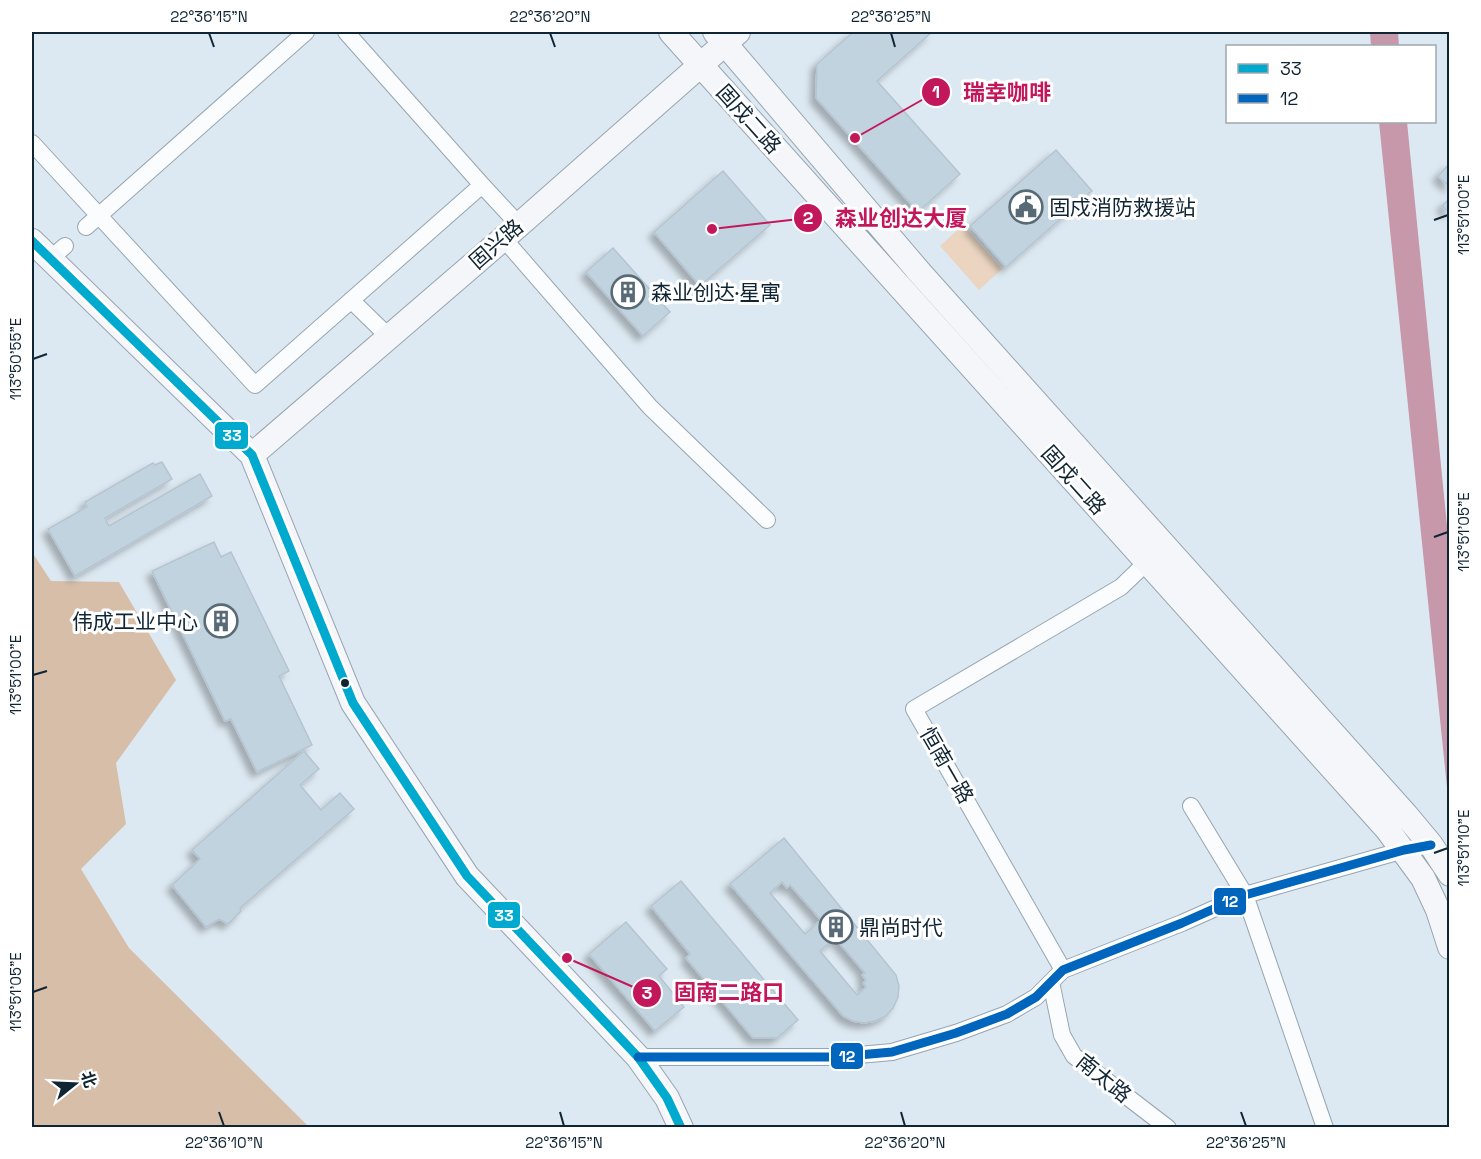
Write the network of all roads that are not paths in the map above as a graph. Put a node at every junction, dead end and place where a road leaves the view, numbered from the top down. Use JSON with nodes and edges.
{"nodes":[{"id":1,"x":306,"y":32,"type":"edge"},
{"id":2,"x":346,"y":32,"type":"edge"},
{"id":3,"x":671,"y":32,"type":"edge"},
{"id":4,"x":726,"y":35,"type":"edge"},
{"id":5,"x":700,"y":65,"type":"junction"},
{"id":6,"x":32,"y":143,"type":"edge"},
{"id":7,"x":482,"y":185,"type":"junction"},
{"id":8,"x":93,"y":222,"type":"junction"},
{"id":9,"x":511,"y":231,"type":"junction"},
{"id":10,"x":32,"y":241,"type":"edge"},
{"id":11,"x":351,"y":300,"type":"junction"},
{"id":12,"x":389,"y":337,"type":"junction"},
{"id":13,"x":252,"y":454,"type":"junction"},
{"id":14,"x":767,"y":520,"type":"dead end"},
{"id":15,"x":1148,"y":561,"type":"junction"},
{"id":16,"x":1191,"y":806,"type":"dead end"},
{"id":17,"x":1431,"y":845,"type":"junction"},
{"id":18,"x":1404,"y":850,"type":"junction"},
{"id":19,"x":1449,"y":874,"type":"edge"},
{"id":20,"x":1245,"y":895,"type":"junction"},
{"id":21,"x":1449,"y":947,"type":"edge"},
{"id":22,"x":1057,"y":976,"type":"junction"},
{"id":23,"x":638,"y":1057,"type":"junction"},
{"id":24,"x":681,"y":1128,"type":"edge"},
{"id":25,"x":1168,"y":1128,"type":"edge"},
{"id":26,"x":1325,"y":1128,"type":"edge"}],
"edges":[{"from":1,"to":8,"type":"street"},
{"from":2,"to":7,"type":"street"},
{"from":3,"to":5,"type":"street","name":"固戍二路"},
{"from":4,"to":5,"type":"street","name":"固兴路"},
{"from":4,"to":17,"type":"street","name":"固戍二路"},
{"from":5,"to":9,"type":"street","name":"固兴路"},
{"from":5,"to":15,"type":"street","name":"固戍二路"},
{"from":6,"to":8,"type":"street"},
{"from":7,"to":9,"type":"street"},
{"from":7,"to":11,"type":"street"},
{"from":8,"to":11,"type":"street"},
{"from":9,"to":12,"type":"street","name":"固兴路"},
{"from":9,"to":14,"type":"street"},
{"from":10,"to":13,"type":"street"},
{"from":11,"to":12,"type":"street"},
{"from":12,"to":13,"type":"street","name":"固兴路"},
{"from":13,"to":23,"type":"street"},
{"from":15,"to":18,"type":"street","name":"固戍二路"},
{"from":15,"to":22,"type":"street","name":"恒南一路"},
{"from":16,"to":20,"type":"street"},
{"from":17,"to":18,"type":"street"},
{"from":17,"to":19,"type":"street","name":"固戍二路"},
{"from":18,"to":20,"type":"street"},
{"from":18,"to":21,"type":"street","name":"固戍二路"},
{"from":20,"to":22,"type":"street"},
{"from":20,"to":26,"type":"street"},
{"from":22,"to":23,"type":"street"},
{"from":22,"to":25,"type":"street","name":"南太路"},
{"from":23,"to":24,"type":"street"}]}
